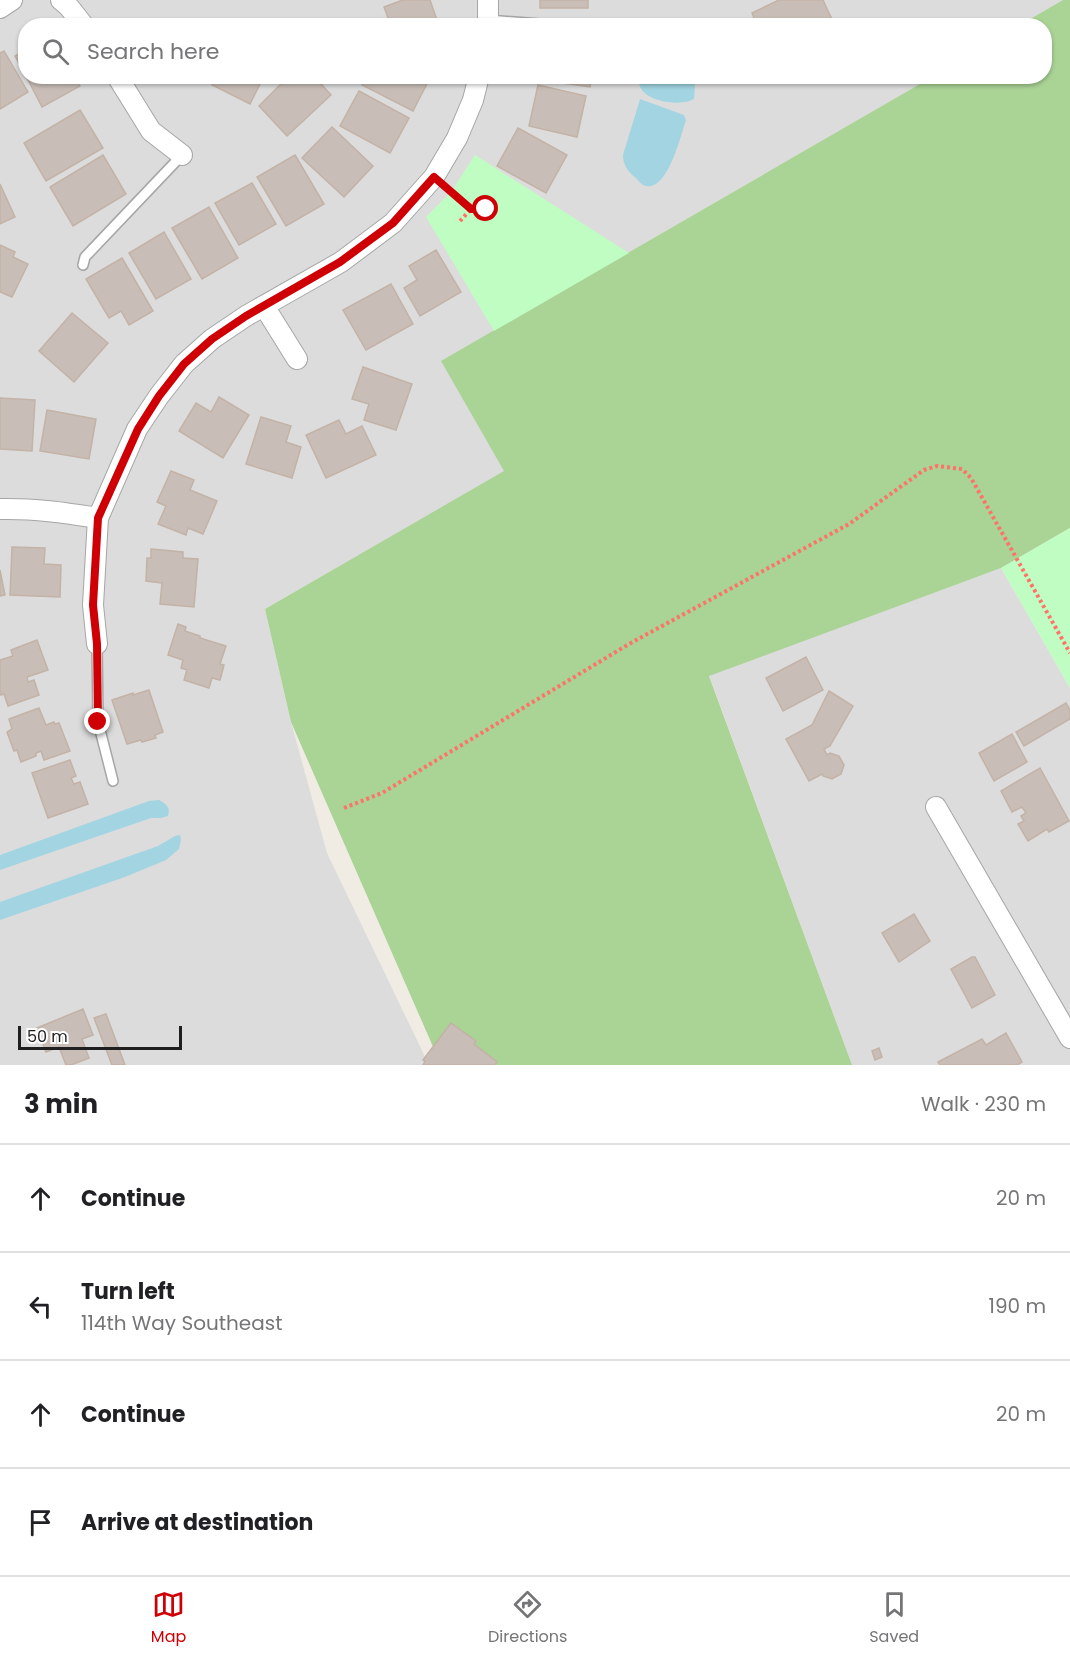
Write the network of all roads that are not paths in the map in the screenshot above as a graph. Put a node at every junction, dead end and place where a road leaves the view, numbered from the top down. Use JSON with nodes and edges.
{"nodes":[{"id":1,"x":12,"y":0,"type":"edge"},
{"id":2,"x":61,"y":0,"type":"edge"},
{"id":3,"x":488,"y":0,"type":"edge"},
{"id":4,"x":0,"y":8,"type":"edge"},
{"id":5,"x":78,"y":18,"type":"edge"},
{"id":6,"x":488,"y":18,"type":"edge"},
{"id":7,"x":122,"y":84,"type":"edge"},
{"id":8,"x":477,"y":84,"type":"edge"},
{"id":9,"x":182,"y":155,"type":"joint"},
{"id":10,"x":83,"y":265,"type":"dead end"},
{"id":11,"x":264,"y":306,"type":"junction"},
{"id":12,"x":297,"y":359,"type":"dead end"},
{"id":13,"x":0,"y":509,"type":"edge"},
{"id":14,"x":98,"y":518,"type":"junction"},
{"id":15,"x":97,"y":644,"type":"joint"},
{"id":16,"x":113,"y":781,"type":"dead end"},
{"id":17,"x":936,"y":807,"type":"dead end"},
{"id":18,"x":1070,"y":1038,"type":"edge"}],
"edges":[{"from":1,"to":4,"type":"street"},
{"from":2,"to":5,"type":"street"},
{"from":3,"to":6,"type":"street"},
{"from":7,"to":9,"type":"street"},
{"from":8,"to":11,"type":"street"},
{"from":9,"to":10,"type":"lane"},
{"from":11,"to":12,"type":"street"},
{"from":11,"to":14,"type":"street"},
{"from":13,"to":14,"type":"street"},
{"from":14,"to":15,"type":"street"},
{"from":15,"to":16,"type":"lane"},
{"from":17,"to":18,"type":"street"}]}
